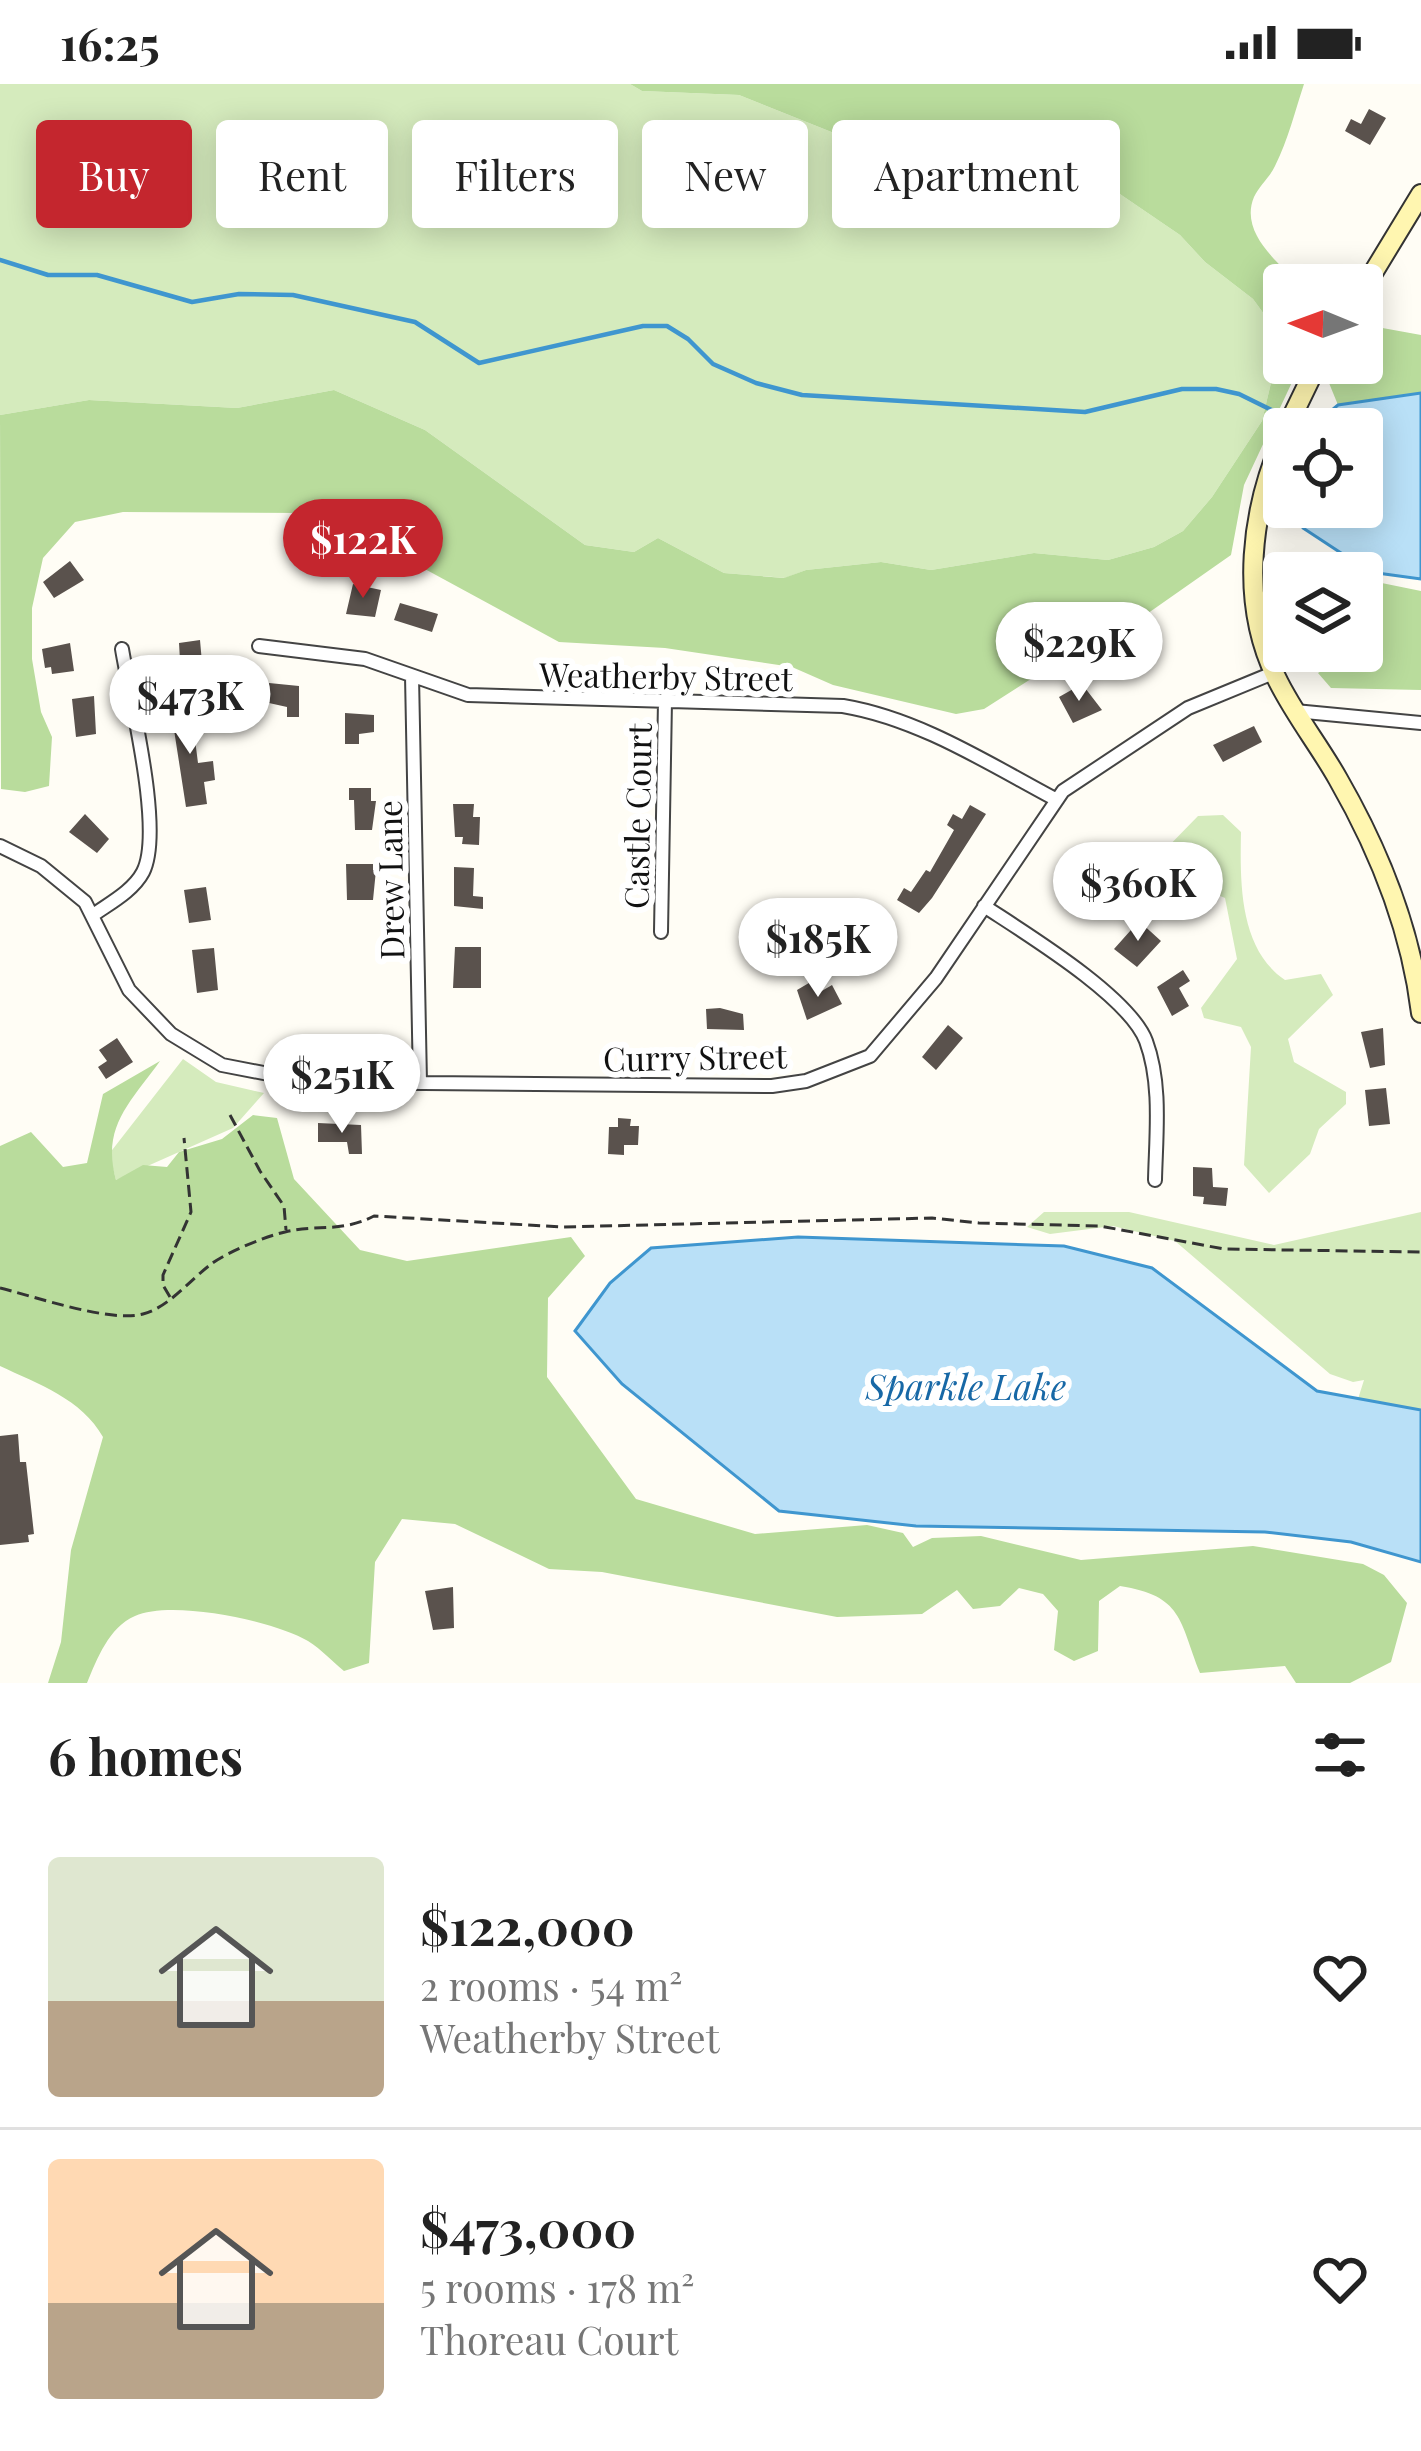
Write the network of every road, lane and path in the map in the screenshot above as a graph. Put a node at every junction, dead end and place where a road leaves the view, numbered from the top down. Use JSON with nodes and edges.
{"nodes":[{"id":1,"x":1421,"y":194,"type":"edge"},
{"id":2,"x":1378,"y":264,"type":"edge"},
{"id":3,"x":1263,"y":501,"type":"edge"},
{"id":4,"x":260,"y":646,"type":"dead end"},
{"id":5,"x":122,"y":649,"type":"dead end"},
{"id":6,"x":1274,"y":673,"type":"junction"},
{"id":7,"x":412,"y":676,"type":"junction"},
{"id":8,"x":664,"y":701,"type":"junction"},
{"id":9,"x":1295,"y":711,"type":"junction"},
{"id":10,"x":1421,"y":723,"type":"edge"},
{"id":11,"x":1057,"y":800,"type":"junction"},
{"id":12,"x":0,"y":846,"type":"edge"},
{"id":13,"x":984,"y":906,"type":"junction"},
{"id":14,"x":93,"y":915,"type":"junction"},
{"id":15,"x":661,"y":932,"type":"dead end"},
{"id":16,"x":1415,"y":948,"type":"edge"},
{"id":17,"x":1421,"y":1013,"type":"edge"},
{"id":18,"x":420,"y":1083,"type":"junction"},
{"id":19,"x":230,"y":1115,"type":"dead end"},
{"id":20,"x":184,"y":1138,"type":"dead end"},
{"id":21,"x":1155,"y":1180,"type":"dead end"},
{"id":22,"x":286,"y":1231,"type":"junction"},
{"id":23,"x":1421,"y":1252,"type":"edge"},
{"id":24,"x":0,"y":1288,"type":"edge"},
{"id":25,"x":171,"y":1298,"type":"junction"}],
"edges":[{"from":1,"to":2,"type":"street"},
{"from":3,"to":6,"type":"street"},
{"from":4,"to":7,"type":"street","name":"Weatherby Street"},
{"from":5,"to":14,"type":"street"},
{"from":6,"to":9,"type":"street"},
{"from":6,"to":11,"type":"street","name":"Curry Street"},
{"from":7,"to":8,"type":"street","name":"Weatherby Street"},
{"from":7,"to":18,"type":"street","name":"Drew Lane"},
{"from":8,"to":11,"type":"street","name":"Weatherby Street"},
{"from":8,"to":15,"type":"street","name":"Castle Court"},
{"from":9,"to":10,"type":"street"},
{"from":9,"to":16,"type":"street"},
{"from":11,"to":13,"type":"street","name":"Curry Street"},
{"from":12,"to":14,"type":"street"},
{"from":13,"to":18,"type":"street","name":"Curry Street"},
{"from":13,"to":21,"type":"street"},
{"from":14,"to":18,"type":"street","name":"Curry Street"},
{"from":16,"to":17,"type":"street"},
{"from":19,"to":22,"type":"path"},
{"from":20,"to":25,"type":"path"},
{"from":22,"to":23,"type":"path"},
{"from":22,"to":25,"type":"path"},
{"from":24,"to":25,"type":"path"}]}
